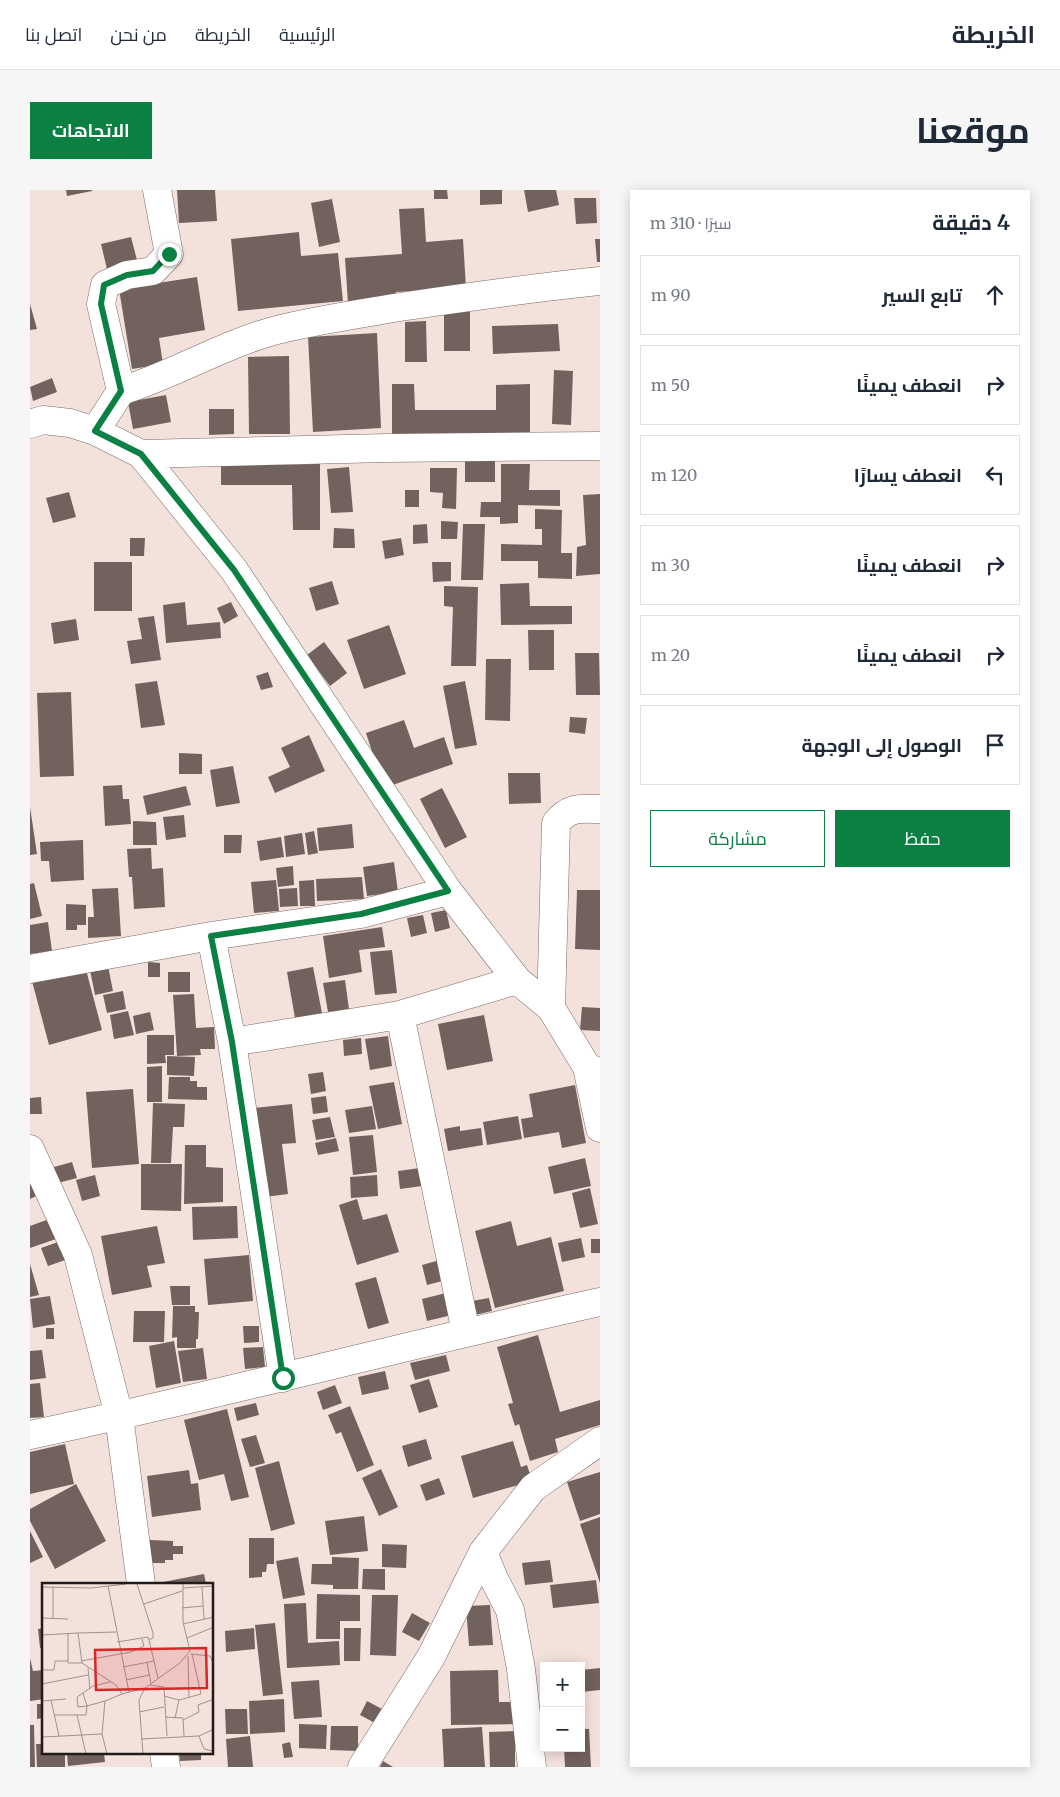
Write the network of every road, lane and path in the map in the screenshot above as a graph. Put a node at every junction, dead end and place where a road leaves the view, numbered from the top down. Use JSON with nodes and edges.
{"nodes":[{"id":1,"x":157,"y":190,"type":"edge"},
{"id":2,"x":600,"y":281,"type":"edge"},
{"id":3,"x":121,"y":391,"type":"junction"},
{"id":4,"x":30,"y":424,"type":"edge"},
{"id":5,"x":95,"y":431,"type":"junction"},
{"id":6,"x":600,"y":446,"type":"edge"},
{"id":7,"x":141,"y":454,"type":"junction"},
{"id":8,"x":600,"y":809,"type":"edge"},
{"id":9,"x":448,"y":891,"type":"junction"},
{"id":10,"x":211,"y":936,"type":"junction"},
{"id":11,"x":30,"y":969,"type":"edge"},
{"id":12,"x":517,"y":980,"type":"junction"},
{"id":13,"x":551,"y":1008,"type":"junction"},
{"id":14,"x":400,"y":1014,"type":"junction"},
{"id":15,"x":232,"y":1042,"type":"junction"},
{"id":16,"x":593,"y":1070,"type":"edge"},
{"id":17,"x":600,"y":1128,"type":"edge"},
{"id":18,"x":30,"y":1149,"type":"edge"},
{"id":19,"x":600,"y":1302,"type":"edge"},
{"id":20,"x":466,"y":1332,"type":"junction"},
{"id":21,"x":283,"y":1378,"type":"junction"},
{"id":22,"x":119,"y":1416,"type":"junction"},
{"id":23,"x":30,"y":1436,"type":"edge"},
{"id":24,"x":600,"y":1441,"type":"edge"},
{"id":25,"x":483,"y":1552,"type":"junction"},
{"id":26,"x":141,"y":1583,"type":"edge"},
{"id":27,"x":164,"y":1754,"type":"edge"},
{"id":28,"x":166,"y":1767,"type":"edge"},
{"id":29,"x":362,"y":1767,"type":"edge"},
{"id":30,"x":532,"y":1767,"type":"edge"}],
"edges":[{"from":1,"to":3,"type":"street"},
{"from":2,"to":3,"type":"street"},
{"from":3,"to":5,"type":"street"},
{"from":4,"to":5,"type":"street"},
{"from":5,"to":7,"type":"street"},
{"from":6,"to":7,"type":"street"},
{"from":7,"to":9,"type":"street"},
{"from":8,"to":13,"type":"street"},
{"from":9,"to":10,"type":"street"},
{"from":9,"to":12,"type":"street"},
{"from":10,"to":11,"type":"street"},
{"from":10,"to":15,"type":"street"},
{"from":12,"to":13,"type":"street"},
{"from":12,"to":14,"type":"street"},
{"from":13,"to":16,"type":"street"},
{"from":14,"to":15,"type":"street"},
{"from":14,"to":20,"type":"street"},
{"from":15,"to":21,"type":"street"},
{"from":16,"to":17,"type":"street"},
{"from":18,"to":22,"type":"street"},
{"from":19,"to":20,"type":"street"},
{"from":20,"to":21,"type":"street"},
{"from":21,"to":22,"type":"street"},
{"from":22,"to":23,"type":"street"},
{"from":22,"to":26,"type":"street"},
{"from":24,"to":25,"type":"street"},
{"from":25,"to":29,"type":"street"},
{"from":25,"to":30,"type":"street"},
{"from":27,"to":28,"type":"street"}]}
